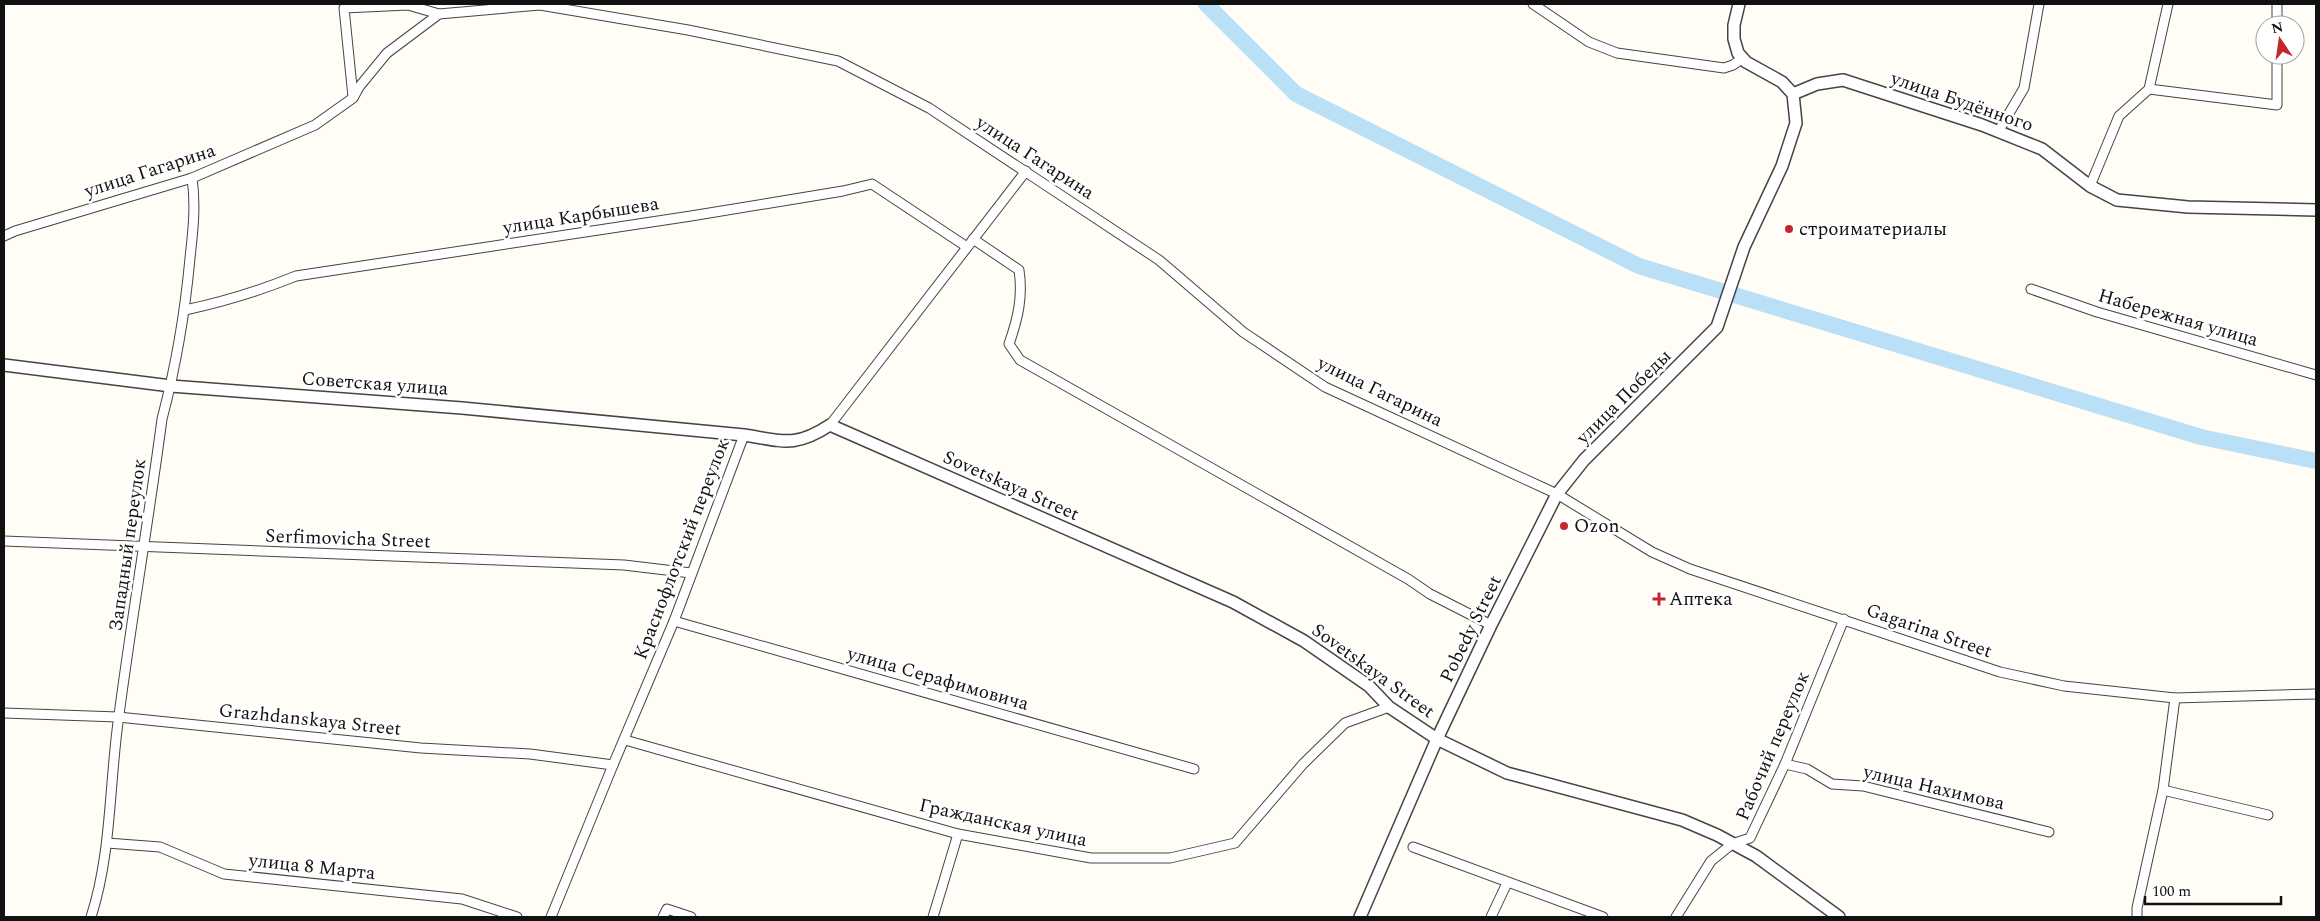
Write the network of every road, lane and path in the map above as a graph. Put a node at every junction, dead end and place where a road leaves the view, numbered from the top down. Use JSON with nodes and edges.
{"nodes":[{"id":1,"x":1534,"y":4,"type":"edge"},
{"id":2,"x":1739,"y":4,"type":"edge"},
{"id":3,"x":2039,"y":4,"type":"edge"},
{"id":4,"x":2168,"y":4,"type":"edge"},
{"id":5,"x":439,"y":14,"type":"junction"},
{"id":6,"x":1742,"y":58,"type":"junction"},
{"id":7,"x":2277,"y":65,"type":"edge"},
{"id":8,"x":2149,"y":89,"type":"junction"},
{"id":9,"x":1794,"y":94,"type":"junction"},
{"id":10,"x":353,"y":98,"type":"junction"},
{"id":11,"x":1998,"y":132,"type":"junction"},
{"id":12,"x":1026,"y":171,"type":"junction"},
{"id":13,"x":192,"y":178,"type":"junction"},
{"id":14,"x":2090,"y":186,"type":"junction"},
{"id":15,"x":2316,"y":210,"type":"edge"},
{"id":16,"x":4,"y":236,"type":"edge"},
{"id":17,"x":970,"y":243,"type":"junction"},
{"id":18,"x":2031,"y":289,"type":"dead end"},
{"id":19,"x":185,"y":310,"type":"junction"},
{"id":20,"x":4,"y":365,"type":"edge"},
{"id":21,"x":2316,"y":375,"type":"edge"},
{"id":22,"x":171,"y":386,"type":"junction"},
{"id":23,"x":830,"y":425,"type":"junction"},
{"id":24,"x":744,"y":435,"type":"junction"},
{"id":25,"x":1557,"y":494,"type":"junction"},
{"id":26,"x":4,"y":541,"type":"edge"},
{"id":27,"x":145,"y":547,"type":"junction"},
{"id":28,"x":691,"y":573,"type":"junction"},
{"id":29,"x":1844,"y":619,"type":"junction"},
{"id":30,"x":674,"y":621,"type":"junction"},
{"id":31,"x":1491,"y":625,"type":"junction"},
{"id":32,"x":2316,"y":694,"type":"edge"},
{"id":33,"x":2175,"y":698,"type":"junction"},
{"id":34,"x":1389,"y":707,"type":"junction"},
{"id":35,"x":4,"y":713,"type":"edge"},
{"id":36,"x":118,"y":716,"type":"junction"},
{"id":37,"x":1437,"y":739,"type":"junction"},
{"id":38,"x":625,"y":740,"type":"junction"},
{"id":39,"x":1785,"y":764,"type":"junction"},
{"id":40,"x":613,"y":765,"type":"junction"},
{"id":41,"x":1194,"y":769,"type":"dead end"},
{"id":42,"x":2163,"y":790,"type":"junction"},
{"id":43,"x":2268,"y":815,"type":"dead end"},
{"id":44,"x":2049,"y":832,"type":"dead end"},
{"id":45,"x":958,"y":834,"type":"junction"},
{"id":46,"x":107,"y":843,"type":"junction"},
{"id":47,"x":1732,"y":844,"type":"junction"},
{"id":48,"x":1413,"y":848,"type":"dead end"},
{"id":49,"x":1507,"y":883,"type":"junction"},
{"id":50,"x":91,"y":917,"type":"edge"},
{"id":51,"x":517,"y":917,"type":"edge"},
{"id":52,"x":551,"y":917,"type":"edge"},
{"id":53,"x":663,"y":917,"type":"edge"},
{"id":54,"x":691,"y":917,"type":"edge"},
{"id":55,"x":933,"y":917,"type":"edge"},
{"id":56,"x":1360,"y":917,"type":"edge"},
{"id":57,"x":1491,"y":917,"type":"edge"},
{"id":58,"x":1603,"y":917,"type":"edge"},
{"id":59,"x":1676,"y":917,"type":"edge"},
{"id":60,"x":1839,"y":917,"type":"edge"},
{"id":61,"x":2137,"y":917,"type":"edge"}],
"edges":[{"from":1,"to":6,"type":"street"},
{"from":2,"to":6,"type":"street"},
{"from":3,"to":11,"type":"street"},
{"from":4,"to":8,"type":"street"},
{"from":5,"to":10,"type":"street","name":"улица Гагарина"},
{"from":5,"to":10,"type":"street","name":"улица Гагарина"},
{"from":5,"to":12,"type":"street","name":"улица Гагарина"},
{"from":6,"to":9,"type":"street"},
{"from":7,"to":8,"type":"street"},
{"from":8,"to":14,"type":"street"},
{"from":9,"to":11,"type":"street","name":"улица Будённого"},
{"from":9,"to":25,"type":"street","name":"улица Победы"},
{"from":10,"to":13,"type":"street","name":"улица Гагарина"},
{"from":11,"to":14,"type":"street","name":"улица Будённого"},
{"from":12,"to":17,"type":"street","name":"Краснофлотский переулок"},
{"from":12,"to":25,"type":"street","name":"улица Гагарина"},
{"from":13,"to":16,"type":"street","name":"улица Гагарина"},
{"from":13,"to":19,"type":"street","name":"Западный переулок"},
{"from":14,"to":15,"type":"street","name":"улица Будённого"},
{"from":17,"to":19,"type":"street","name":"улица Карбышева"},
{"from":17,"to":23,"type":"street","name":"Краснофлотский переулок"},
{"from":17,"to":31,"type":"street","name":"улица Карбышева"},
{"from":18,"to":21,"type":"street","name":"Набережная улица"},
{"from":19,"to":22,"type":"street","name":"Западный переулок"},
{"from":20,"to":22,"type":"street","name":"Советская улица"},
{"from":22,"to":24,"type":"street","name":"Советская улица"},
{"from":22,"to":27,"type":"street","name":"Западный переулок"},
{"from":23,"to":24,"type":"street","name":"Краснофлотский переулок"},
{"from":23,"to":34,"type":"street","name":"Sovetskaya Street"},
{"from":24,"to":28,"type":"street","name":"Краснофлотский переулок"},
{"from":25,"to":29,"type":"street","name":"Gagarina Street"},
{"from":25,"to":31,"type":"street","name":"Pobedy Street"},
{"from":26,"to":27,"type":"street","name":"Serfimovicha Street"},
{"from":27,"to":28,"type":"street","name":"Serfimovicha Street"},
{"from":27,"to":36,"type":"street","name":"Западный переулок"},
{"from":28,"to":30,"type":"street","name":"Краснофлотский переулок"},
{"from":29,"to":33,"type":"street","name":"Gagarina Street"},
{"from":29,"to":39,"type":"street","name":"Рабочий переулок"},
{"from":30,"to":38,"type":"street","name":"Краснофлотский переулок"},
{"from":30,"to":41,"type":"street","name":"улица Серафимовича"},
{"from":31,"to":37,"type":"street","name":"Pobedy Street"},
{"from":32,"to":33,"type":"street","name":"Gagarina Street"},
{"from":33,"to":42,"type":"street"},
{"from":34,"to":37,"type":"street","name":"Sovetskaya Street"},
{"from":34,"to":45,"type":"street","name":"Гражданская улица"},
{"from":35,"to":36,"type":"street","name":"Grazhdanskaya Street"},
{"from":36,"to":40,"type":"street","name":"Grazhdanskaya Street"},
{"from":36,"to":46,"type":"street","name":"Западный переулок"},
{"from":37,"to":47,"type":"street","name":"Sovetskaya Street"},
{"from":37,"to":56,"type":"street","name":"Pobedy Street"},
{"from":38,"to":40,"type":"street","name":"Краснофлотский переулок"},
{"from":38,"to":45,"type":"street","name":"Гражданская улица"},
{"from":39,"to":44,"type":"street","name":"улица Нахимова"},
{"from":39,"to":47,"type":"street","name":"Рабочий переулок"},
{"from":40,"to":52,"type":"street","name":"Краснофлотский переулок"},
{"from":42,"to":43,"type":"street"},
{"from":42,"to":61,"type":"street"},
{"from":45,"to":55,"type":"street"},
{"from":46,"to":50,"type":"street","name":"Западный переулок"},
{"from":46,"to":51,"type":"street","name":"улица 8 Марта"},
{"from":47,"to":59,"type":"street","name":"Рабочий переулок"},
{"from":47,"to":60,"type":"street","name":"Sovetskaya Street"},
{"from":48,"to":49,"type":"street"},
{"from":49,"to":57,"type":"street"},
{"from":49,"to":58,"type":"street"},
{"from":53,"to":54,"type":"street"}]}
